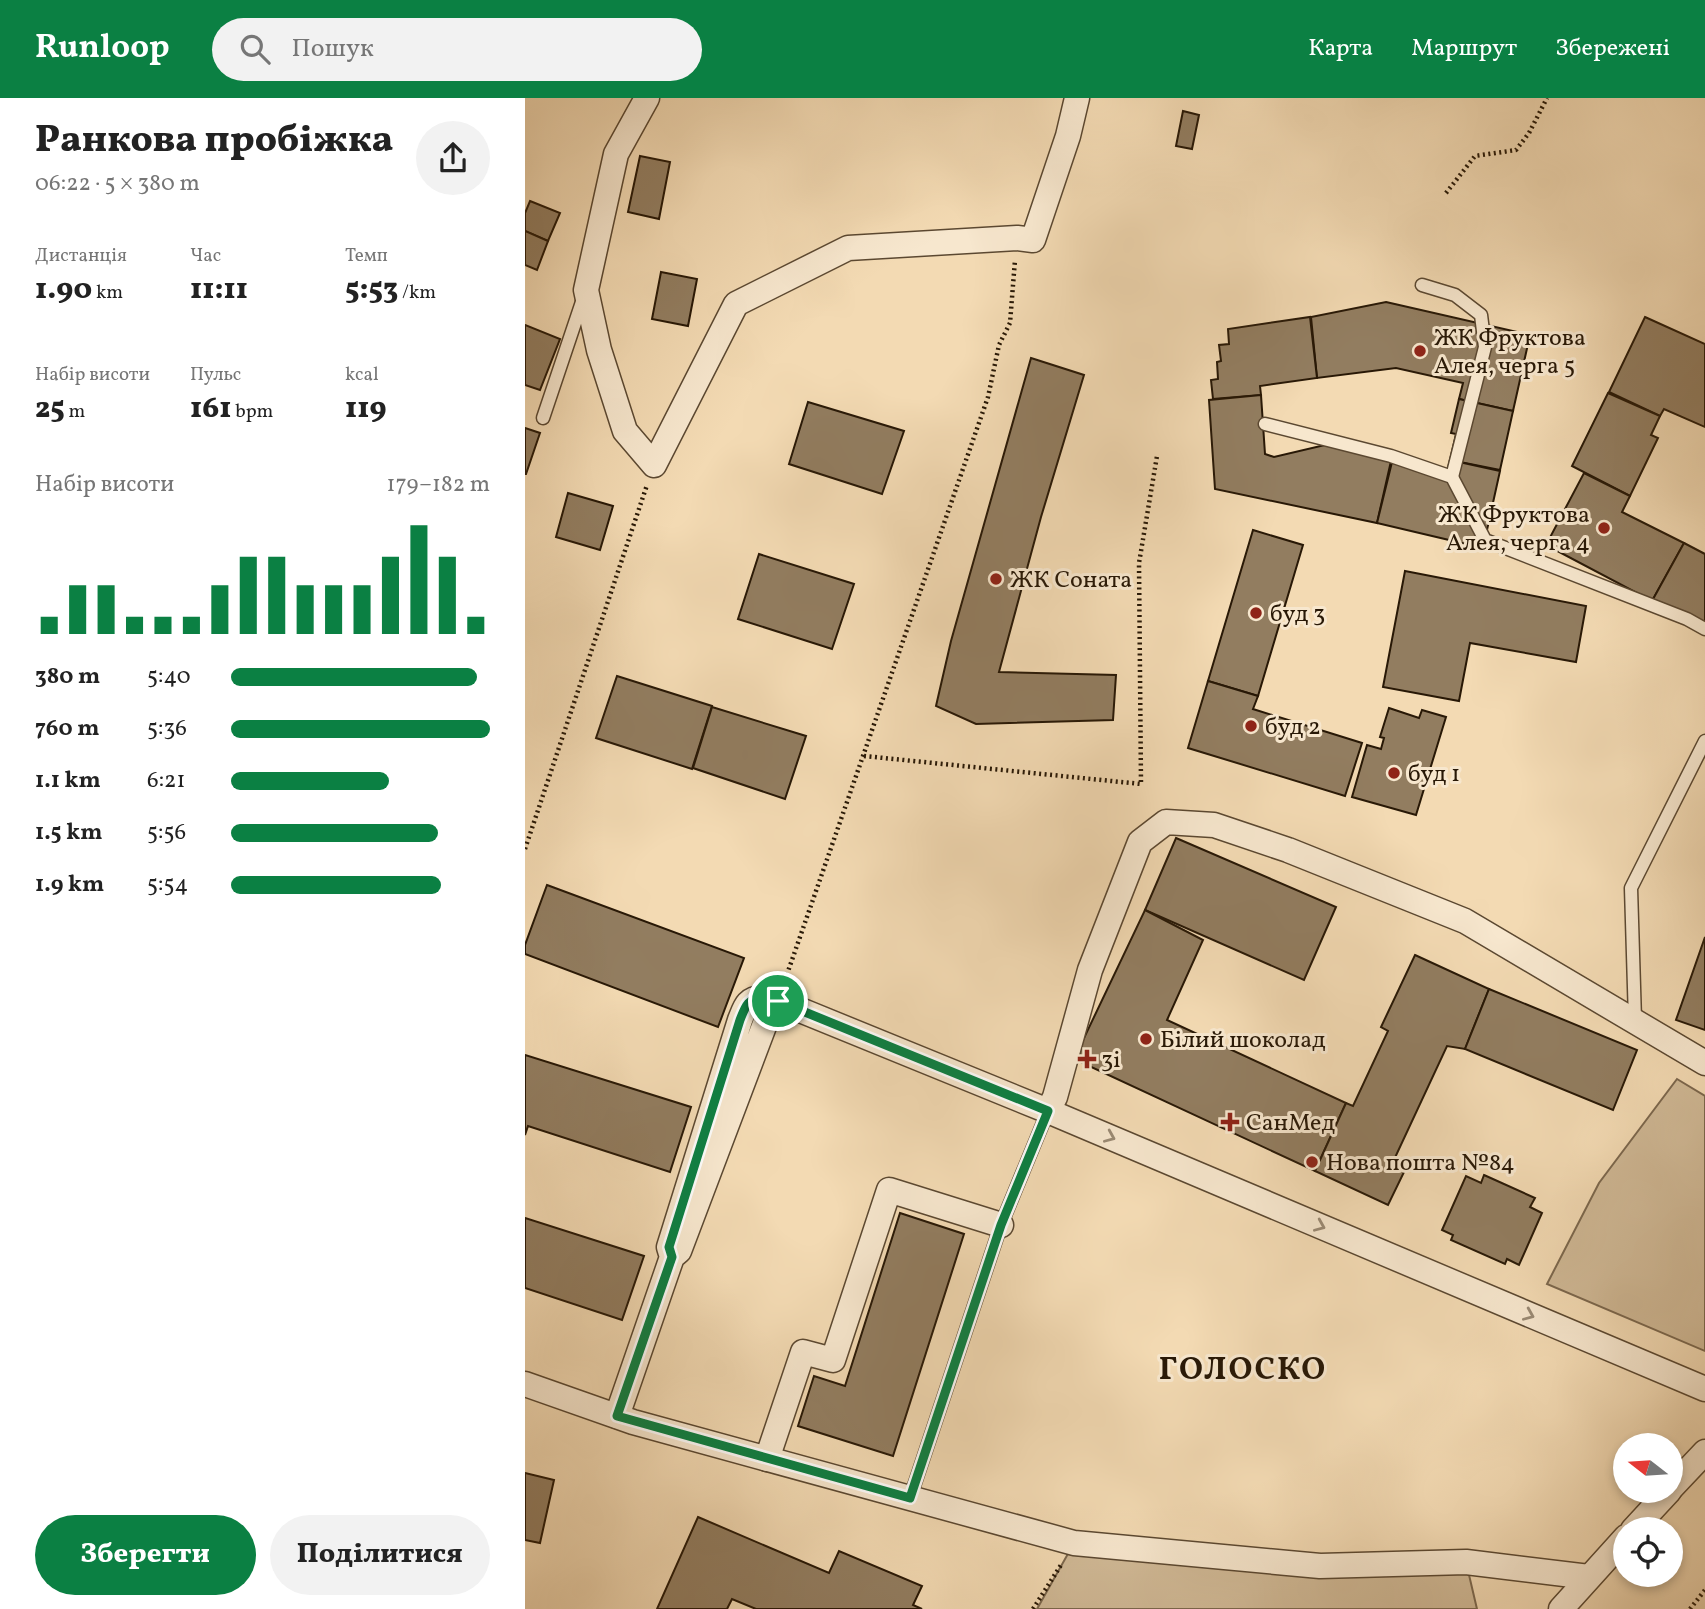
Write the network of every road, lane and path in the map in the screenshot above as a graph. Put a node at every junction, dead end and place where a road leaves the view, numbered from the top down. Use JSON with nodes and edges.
{"nodes":[{"id":1,"x":646,"y":98,"type":"edge"},
{"id":2,"x":1077,"y":98,"type":"edge"},
{"id":3,"x":1546,"y":98,"type":"edge"},
{"id":4,"x":1446,"y":193,"type":"dead end"},
{"id":5,"x":1017,"y":238,"type":"junction"},
{"id":6,"x":1422,"y":285,"type":"dead end"},
{"id":7,"x":586,"y":290,"type":"junction"},
{"id":8,"x":543,"y":418,"type":"dead end"},
{"id":9,"x":1265,"y":424,"type":"dead end"},
{"id":10,"x":1157,"y":456,"type":"dead end"},
{"id":11,"x":654,"y":465,"type":"junction"},
{"id":12,"x":1452,"y":477,"type":"junction"},
{"id":13,"x":1705,"y":629,"type":"edge"},
{"id":14,"x":1705,"y":741,"type":"edge"},
{"id":15,"x":864,"y":756,"type":"junction"},
{"id":16,"x":525,"y":849,"type":"edge"},
{"id":17,"x":770,"y":1000,"type":"junction"},
{"id":18,"x":1635,"y":1020,"type":"junction"},
{"id":19,"x":1705,"y":1063,"type":"edge"},
{"id":20,"x":1048,"y":1111,"type":"junction"},
{"id":21,"x":1001,"y":1225,"type":"junction"},
{"id":22,"x":525,"y":1384,"type":"edge"},
{"id":23,"x":1705,"y":1389,"type":"edge"},
{"id":24,"x":617,"y":1416,"type":"junction"},
{"id":25,"x":1705,"y":1451,"type":"edge"},
{"id":26,"x":767,"y":1459,"type":"junction"},
{"id":27,"x":1683,"y":1476,"type":"edge"},
{"id":28,"x":910,"y":1498,"type":"junction"},
{"id":29,"x":1658,"y":1503,"type":"edge"},
{"id":30,"x":1645,"y":1517,"type":"edge"},
{"id":31,"x":1074,"y":1543,"type":"junction"},
{"id":32,"x":1613,"y":1551,"type":"edge"},
{"id":33,"x":1589,"y":1577,"type":"junction"},
{"id":34,"x":1705,"y":1590,"type":"edge"},
{"id":35,"x":1033,"y":1609,"type":"edge"},
{"id":36,"x":1561,"y":1609,"type":"edge"},
{"id":37,"x":1690,"y":1609,"type":"edge"}],
"edges":[{"from":1,"to":7,"type":"street"},
{"from":2,"to":5,"type":"street"},
{"from":3,"to":4,"type":"path"},
{"from":5,"to":11,"type":"street"},
{"from":5,"to":15,"type":"path"},
{"from":6,"to":12,"type":"lane"},
{"from":7,"to":8,"type":"lane"},
{"from":7,"to":11,"type":"street"},
{"from":9,"to":12,"type":"lane"},
{"from":10,"to":15,"type":"path"},
{"from":11,"to":16,"type":"path"},
{"from":12,"to":13,"type":"lane"},
{"from":14,"to":18,"type":"lane"},
{"from":15,"to":17,"type":"path"},
{"from":17,"to":20,"type":"street"},
{"from":17,"to":24,"type":"street"},
{"from":18,"to":19,"type":"street"},
{"from":18,"to":20,"type":"street"},
{"from":20,"to":21,"type":"lane"},
{"from":20,"to":23,"type":"street","one_way":true},
{"from":21,"to":26,"type":"street"},
{"from":21,"to":28,"type":"lane"},
{"from":22,"to":24,"type":"street"},
{"from":24,"to":26,"type":"street"},
{"from":25,"to":27,"type":"street"},
{"from":26,"to":28,"type":"street"},
{"from":28,"to":31,"type":"street"},
{"from":29,"to":30,"type":"street"},
{"from":31,"to":33,"type":"street"},
{"from":31,"to":35,"type":"path"},
{"from":32,"to":33,"type":"street"},
{"from":33,"to":36,"type":"street"},
{"from":34,"to":37,"type":"path"}]}
